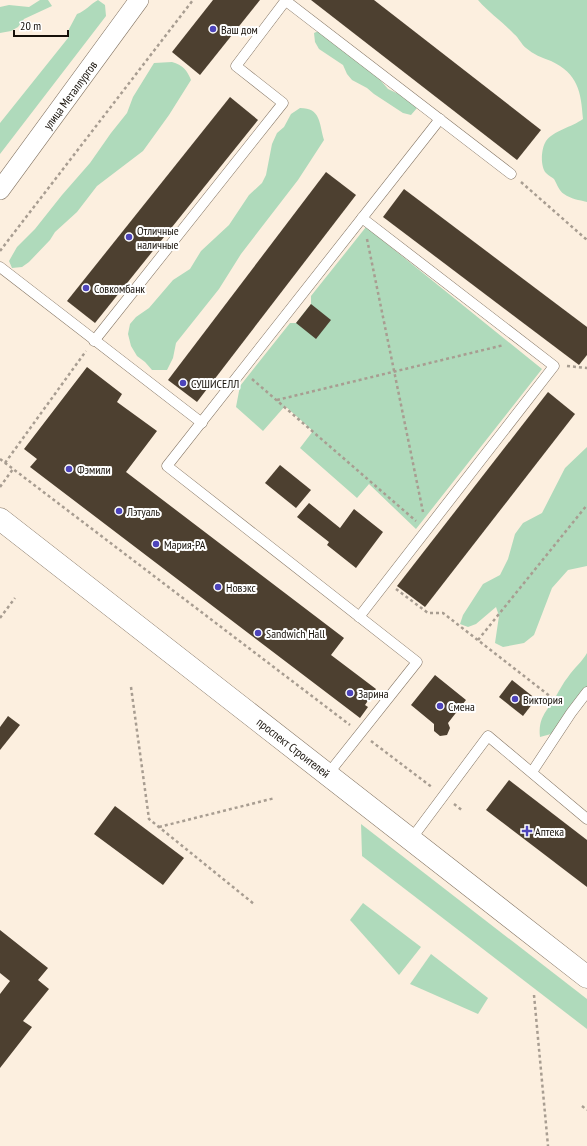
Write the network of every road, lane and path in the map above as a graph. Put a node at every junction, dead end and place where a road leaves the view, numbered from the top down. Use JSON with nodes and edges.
{"nodes":[{"id":1,"x":139,"y":0,"type":"edge"},
{"id":2,"x":193,"y":0,"type":"edge"},
{"id":3,"x":286,"y":0,"type":"edge"},
{"id":4,"x":440,"y":119,"type":"junction"},
{"id":5,"x":511,"y":174,"type":"joint"},
{"id":6,"x":0,"y":190,"type":"edge"},
{"id":7,"x":362,"y":218,"type":"junction"},
{"id":8,"x":587,"y":240,"type":"edge"},
{"id":9,"x":0,"y":251,"type":"edge"},
{"id":10,"x":0,"y":267,"type":"edge"},
{"id":11,"x":94,"y":340,"type":"junction"},
{"id":12,"x":522,"y":341,"type":"junction"},
{"id":13,"x":554,"y":366,"type":"junction"},
{"id":14,"x":587,"y":368,"type":"edge"},
{"id":15,"x":242,"y":371,"type":"junction"},
{"id":16,"x":394,"y":372,"type":"junction"},
{"id":17,"x":277,"y":400,"type":"junction"},
{"id":18,"x":202,"y":423,"type":"junction"},
{"id":19,"x":0,"y":459,"type":"edge"},
{"id":20,"x":5,"y":463,"type":"junction"},
{"id":21,"x":14,"y":469,"type":"junction"},
{"id":22,"x":0,"y":487,"type":"edge"},
{"id":23,"x":587,"y":505,"type":"edge"},
{"id":24,"x":0,"y":519,"type":"edge"},
{"id":25,"x":426,"y":530,"type":"junction"},
{"id":26,"x":386,"y":582,"type":"junction"},
{"id":27,"x":15,"y":598,"type":"dead end"},
{"id":28,"x":359,"y":617,"type":"junction"},
{"id":29,"x":0,"y":618,"type":"edge"},
{"id":30,"x":478,"y":640,"type":"junction"},
{"id":31,"x":131,"y":687,"type":"dead end"},
{"id":32,"x":587,"y":692,"type":"edge"},
{"id":33,"x":571,"y":713,"type":"junction"},
{"id":34,"x":360,"y":733,"type":"junction"},
{"id":35,"x":532,"y":772,"type":"junction"},
{"id":36,"x":328,"y":774,"type":"junction"},
{"id":37,"x":444,"y":796,"type":"junction"},
{"id":38,"x":275,"y":798,"type":"dead end"},
{"id":39,"x":463,"y":810,"type":"dead end"},
{"id":40,"x":587,"y":819,"type":"edge"},
{"id":41,"x":159,"y":827,"type":"junction"},
{"id":42,"x":412,"y":838,"type":"junction"},
{"id":43,"x":254,"y":904,"type":"dead end"},
{"id":44,"x":587,"y":977,"type":"edge"},
{"id":45,"x":534,"y":995,"type":"dead end"},
{"id":46,"x":582,"y":1106,"type":"dead end"},
{"id":47,"x":587,"y":1110,"type":"edge"},
{"id":48,"x":548,"y":1146,"type":"edge"}],
"edges":[{"from":1,"to":6,"type":"street","name":"улица Металлургов"},
{"from":2,"to":9,"type":"path"},
{"from":3,"to":4,"type":"lane"},
{"from":3,"to":11,"type":"lane"},
{"from":4,"to":5,"type":"lane"},
{"from":4,"to":7,"type":"lane"},
{"from":5,"to":8,"type":"path"},
{"from":7,"to":12,"type":"lane"},
{"from":7,"to":15,"type":"lane"},
{"from":7,"to":16,"type":"path"},
{"from":10,"to":11,"type":"lane"},
{"from":11,"to":18,"type":"lane"},
{"from":11,"to":20,"type":"path"},
{"from":12,"to":13,"type":"lane"},
{"from":12,"to":16,"type":"path"},
{"from":13,"to":14,"type":"path"},
{"from":13,"to":25,"type":"lane"},
{"from":15,"to":17,"type":"path"},
{"from":15,"to":18,"type":"lane"},
{"from":16,"to":17,"type":"path"},
{"from":16,"to":25,"type":"path"},
{"from":17,"to":25,"type":"path"},
{"from":18,"to":28,"type":"lane"},
{"from":19,"to":20,"type":"path"},
{"from":20,"to":21,"type":"path"},
{"from":21,"to":22,"type":"path"},
{"from":21,"to":34,"type":"path"},
{"from":23,"to":30,"type":"path"},
{"from":24,"to":36,"type":"street","name":"проспект Строителей"},
{"from":25,"to":26,"type":"lane"},
{"from":26,"to":28,"type":"lane"},
{"from":26,"to":30,"type":"path"},
{"from":27,"to":29,"type":"path"},
{"from":28,"to":34,"type":"lane"},
{"from":30,"to":33,"type":"path"},
{"from":31,"to":41,"type":"path"},
{"from":32,"to":33,"type":"lane"},
{"from":33,"to":35,"type":"lane"},
{"from":34,"to":36,"type":"lane"},
{"from":34,"to":37,"type":"path"},
{"from":35,"to":37,"type":"lane"},
{"from":35,"to":40,"type":"lane"},
{"from":36,"to":42,"type":"street","name":"проспект Строителей"},
{"from":37,"to":39,"type":"path"},
{"from":37,"to":42,"type":"lane"},
{"from":38,"to":41,"type":"path"},
{"from":41,"to":43,"type":"path"},
{"from":42,"to":44,"type":"street","name":"проспект Строителей"},
{"from":45,"to":48,"type":"path"},
{"from":46,"to":47,"type":"path"}]}
